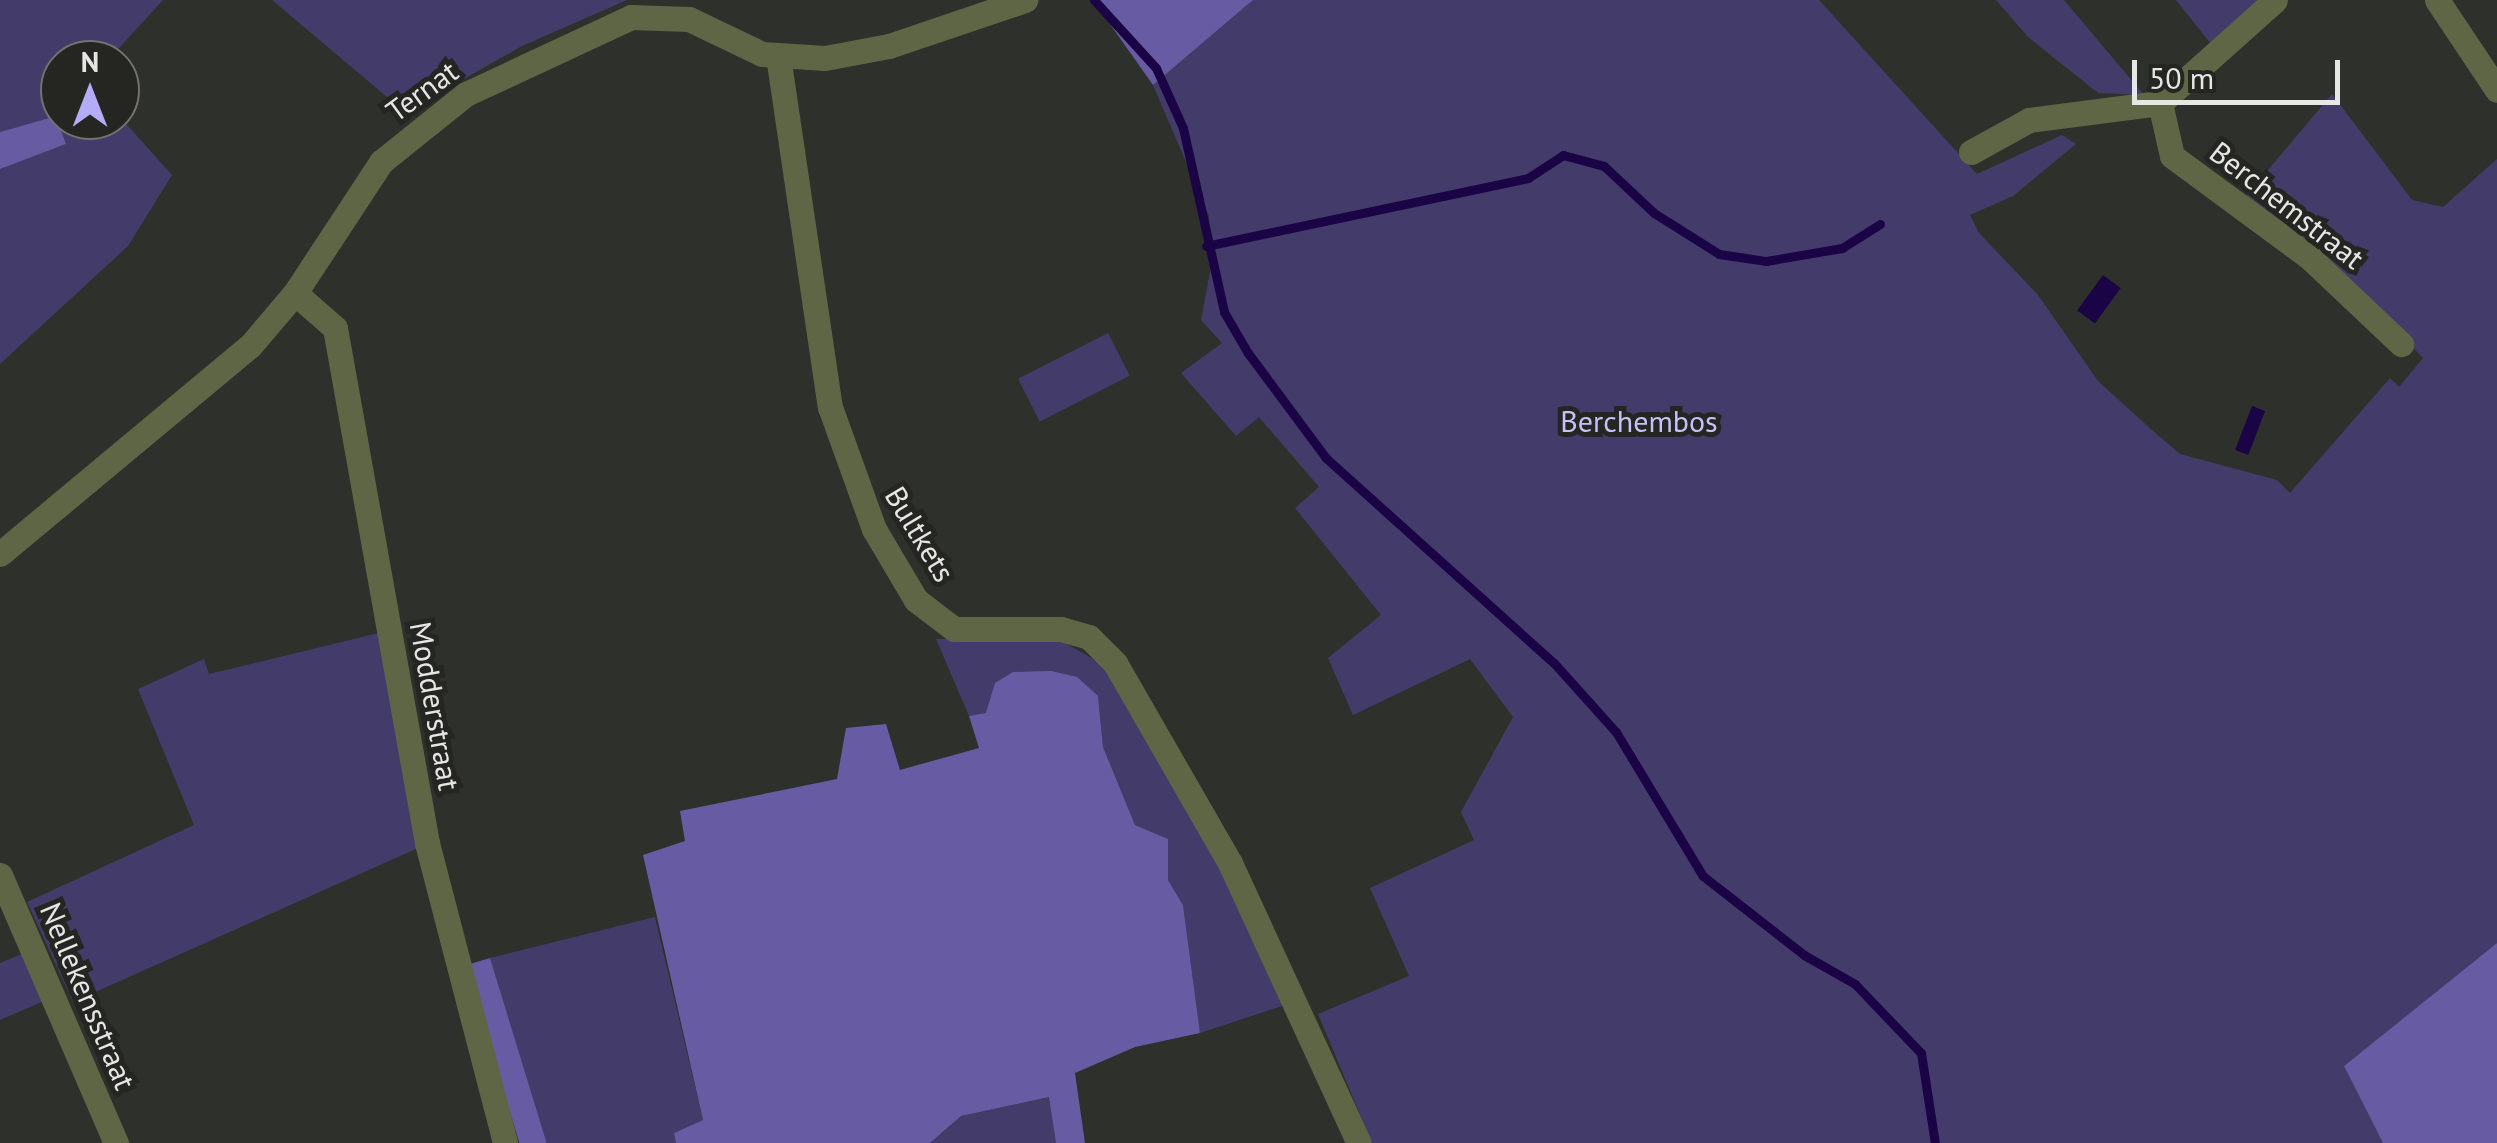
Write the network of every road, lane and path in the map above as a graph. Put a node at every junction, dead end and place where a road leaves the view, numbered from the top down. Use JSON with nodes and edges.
{"nodes":[{"id":1,"x":1026,"y":0,"type":"edge"},
{"id":2,"x":2275,"y":0,"type":"edge"},
{"id":3,"x":2437,"y":0,"type":"edge"},
{"id":4,"x":778,"y":56,"type":"junction"},
{"id":5,"x":2497,"y":90,"type":"edge"},
{"id":6,"x":2160,"y":103,"type":"junction"},
{"id":7,"x":1971,"y":152,"type":"dead end"},
{"id":8,"x":296,"y":293,"type":"junction"},
{"id":9,"x":2401,"y":344,"type":"dead end"},
{"id":10,"x":0,"y":554,"type":"edge"},
{"id":11,"x":0,"y":875,"type":"edge"},
{"id":12,"x":116,"y":1143,"type":"edge"},
{"id":13,"x":505,"y":1143,"type":"edge"},
{"id":14,"x":1359,"y":1143,"type":"edge"}],
"edges":[{"from":1,"to":4,"type":"street","name":"Ternat"},
{"from":2,"to":6,"type":"street"},
{"from":3,"to":5,"type":"street"},
{"from":4,"to":8,"type":"street","name":"Ternat"},
{"from":4,"to":14,"type":"street","name":"Bultkets"},
{"from":6,"to":7,"type":"street"},
{"from":6,"to":9,"type":"street","name":"Berchemstraat"},
{"from":8,"to":10,"type":"street","name":"Ternat"},
{"from":8,"to":13,"type":"street","name":"Modderstraat"},
{"from":11,"to":12,"type":"street","name":"Nellekensstraat"}]}
